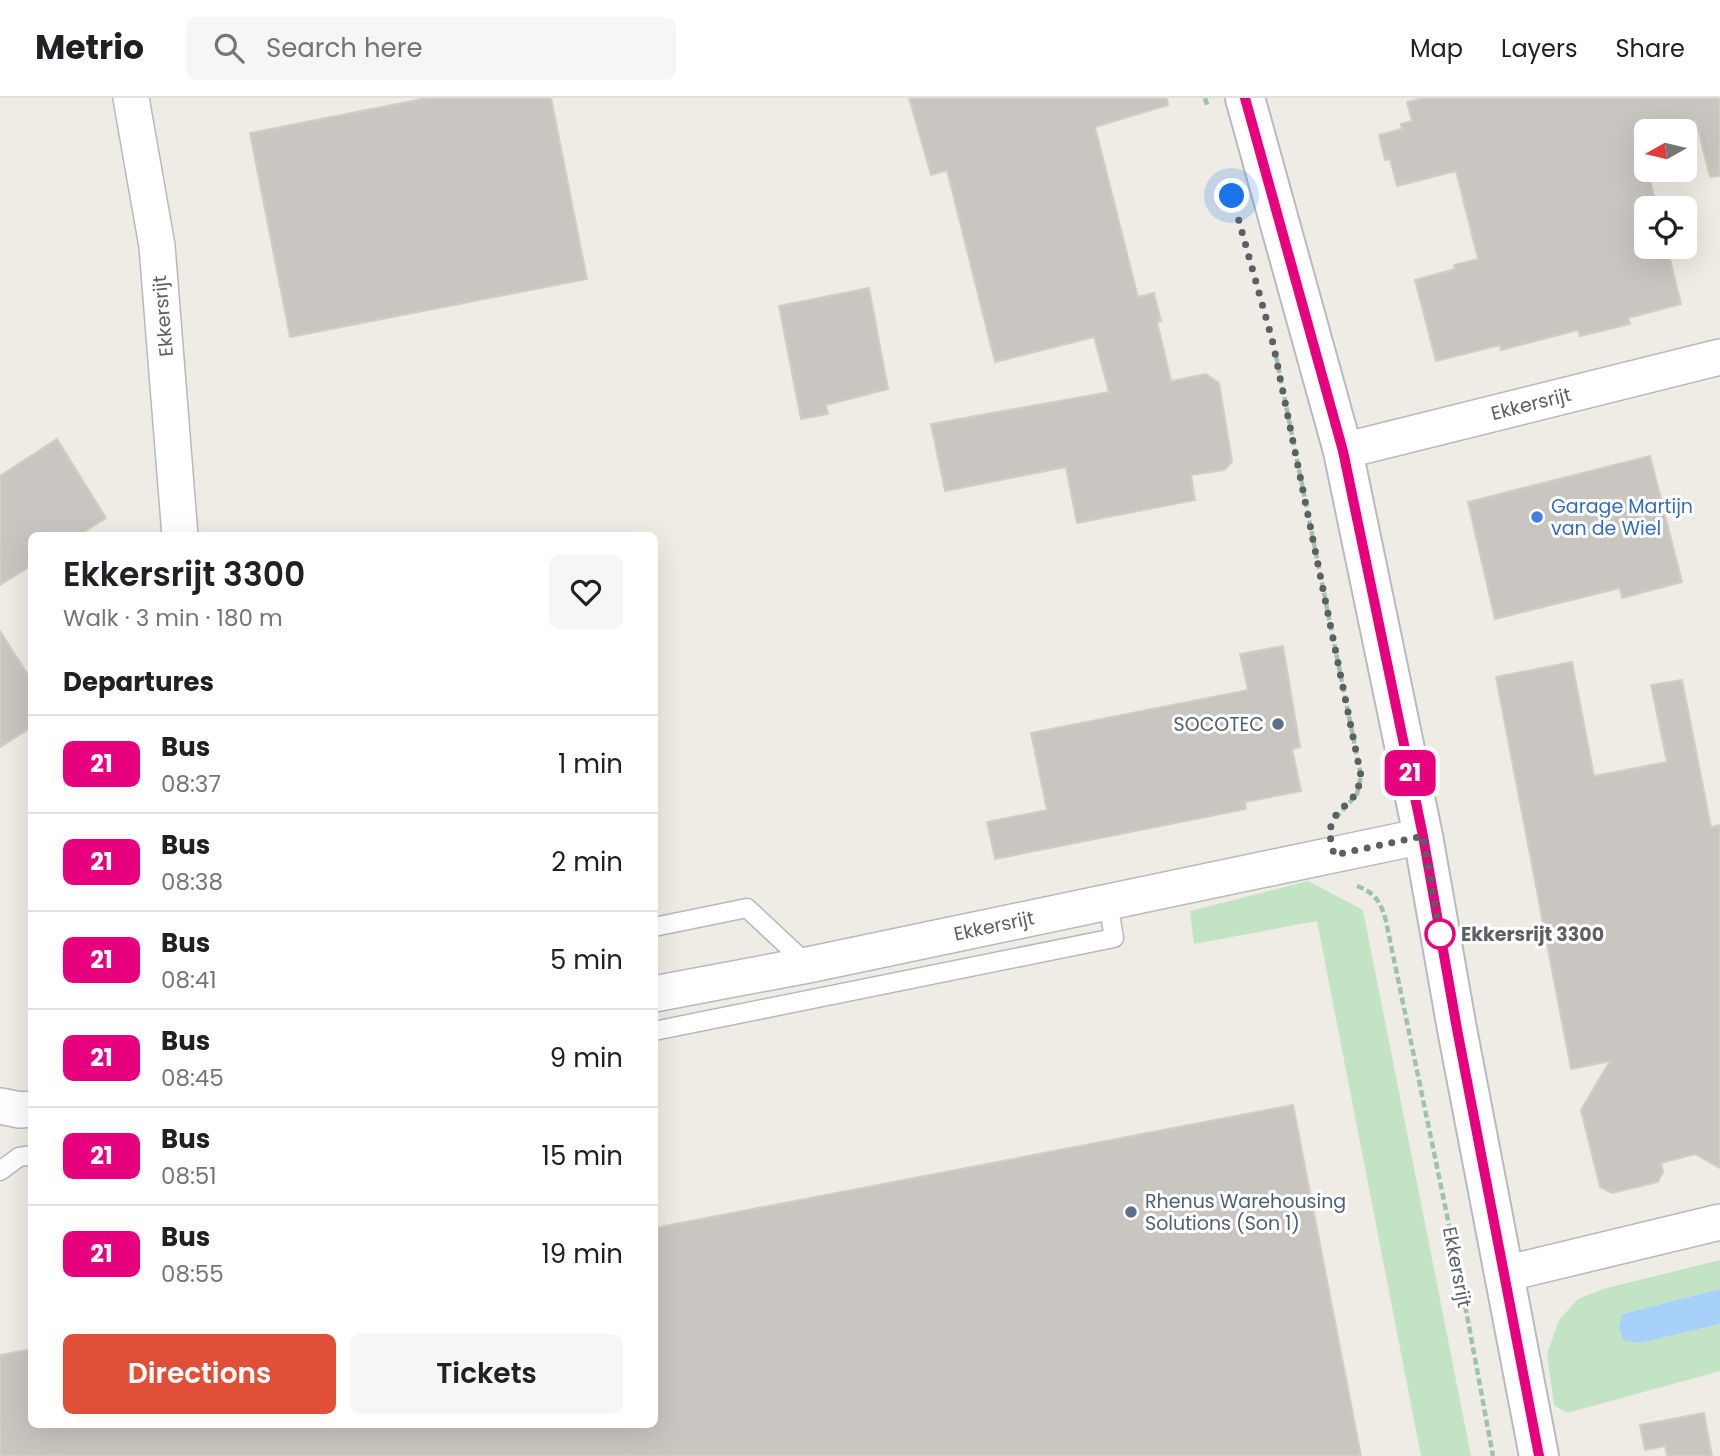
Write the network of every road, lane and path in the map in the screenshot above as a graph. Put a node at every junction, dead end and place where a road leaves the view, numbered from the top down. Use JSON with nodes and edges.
{"nodes":[{"id":1,"x":131,"y":98,"type":"edge"},
{"id":2,"x":1205,"y":98,"type":"edge"},
{"id":3,"x":1245,"y":98,"type":"edge"},
{"id":4,"x":1208,"y":111,"type":"dead end"},
{"id":5,"x":1273,"y":343,"type":"dead end"},
{"id":6,"x":1720,"y":357,"type":"edge"},
{"id":7,"x":1343,"y":451,"type":"junction"},
{"id":8,"x":180,"y":532,"type":"edge"},
{"id":9,"x":1423,"y":836,"type":"junction"},
{"id":10,"x":1334,"y":855,"type":"junction"},
{"id":11,"x":1108,"y":902,"type":"junction"},
{"id":12,"x":658,"y":927,"type":"edge"},
{"id":13,"x":808,"y":965,"type":"junction"},
{"id":14,"x":658,"y":992,"type":"edge"},
{"id":15,"x":658,"y":1030,"type":"edge"},
{"id":16,"x":0,"y":1106,"type":"edge"},
{"id":17,"x":28,"y":1109,"type":"edge"},
{"id":18,"x":0,"y":1151,"type":"edge"},
{"id":19,"x":25,"y":1156,"type":"edge"},
{"id":20,"x":0,"y":1171,"type":"edge"},
{"id":21,"x":1720,"y":1222,"type":"edge"},
{"id":22,"x":1504,"y":1274,"type":"junction"},
{"id":23,"x":1493,"y":1456,"type":"edge"},
{"id":24,"x":1539,"y":1456,"type":"edge"}],
"edges":[{"from":1,"to":8,"type":"street","name":"Ekkersrijt"},
{"from":2,"to":4,"type":"path"},
{"from":3,"to":7,"type":"main road"},
{"from":5,"to":10,"type":"path","name":"Ekkersrijt"},
{"from":6,"to":7,"type":"street","name":"Ekkersrijt"},
{"from":7,"to":9,"type":"main road"},
{"from":9,"to":10,"type":"street","name":"Ekkersrijt"},
{"from":9,"to":22,"type":"main road"},
{"from":10,"to":11,"type":"street","name":"Ekkersrijt"},
{"from":10,"to":23,"type":"path","name":"Ekkersrijt"},
{"from":11,"to":13,"type":"street","name":"Ekkersrijt"},
{"from":11,"to":15,"type":"lane"},
{"from":12,"to":13,"type":"lane"},
{"from":13,"to":14,"type":"street","name":"Ekkersrijt"},
{"from":16,"to":17,"type":"street"},
{"from":18,"to":19,"type":"lane"},
{"from":19,"to":20,"type":"lane"},
{"from":21,"to":22,"type":"street"},
{"from":22,"to":24,"type":"main road"}]}
